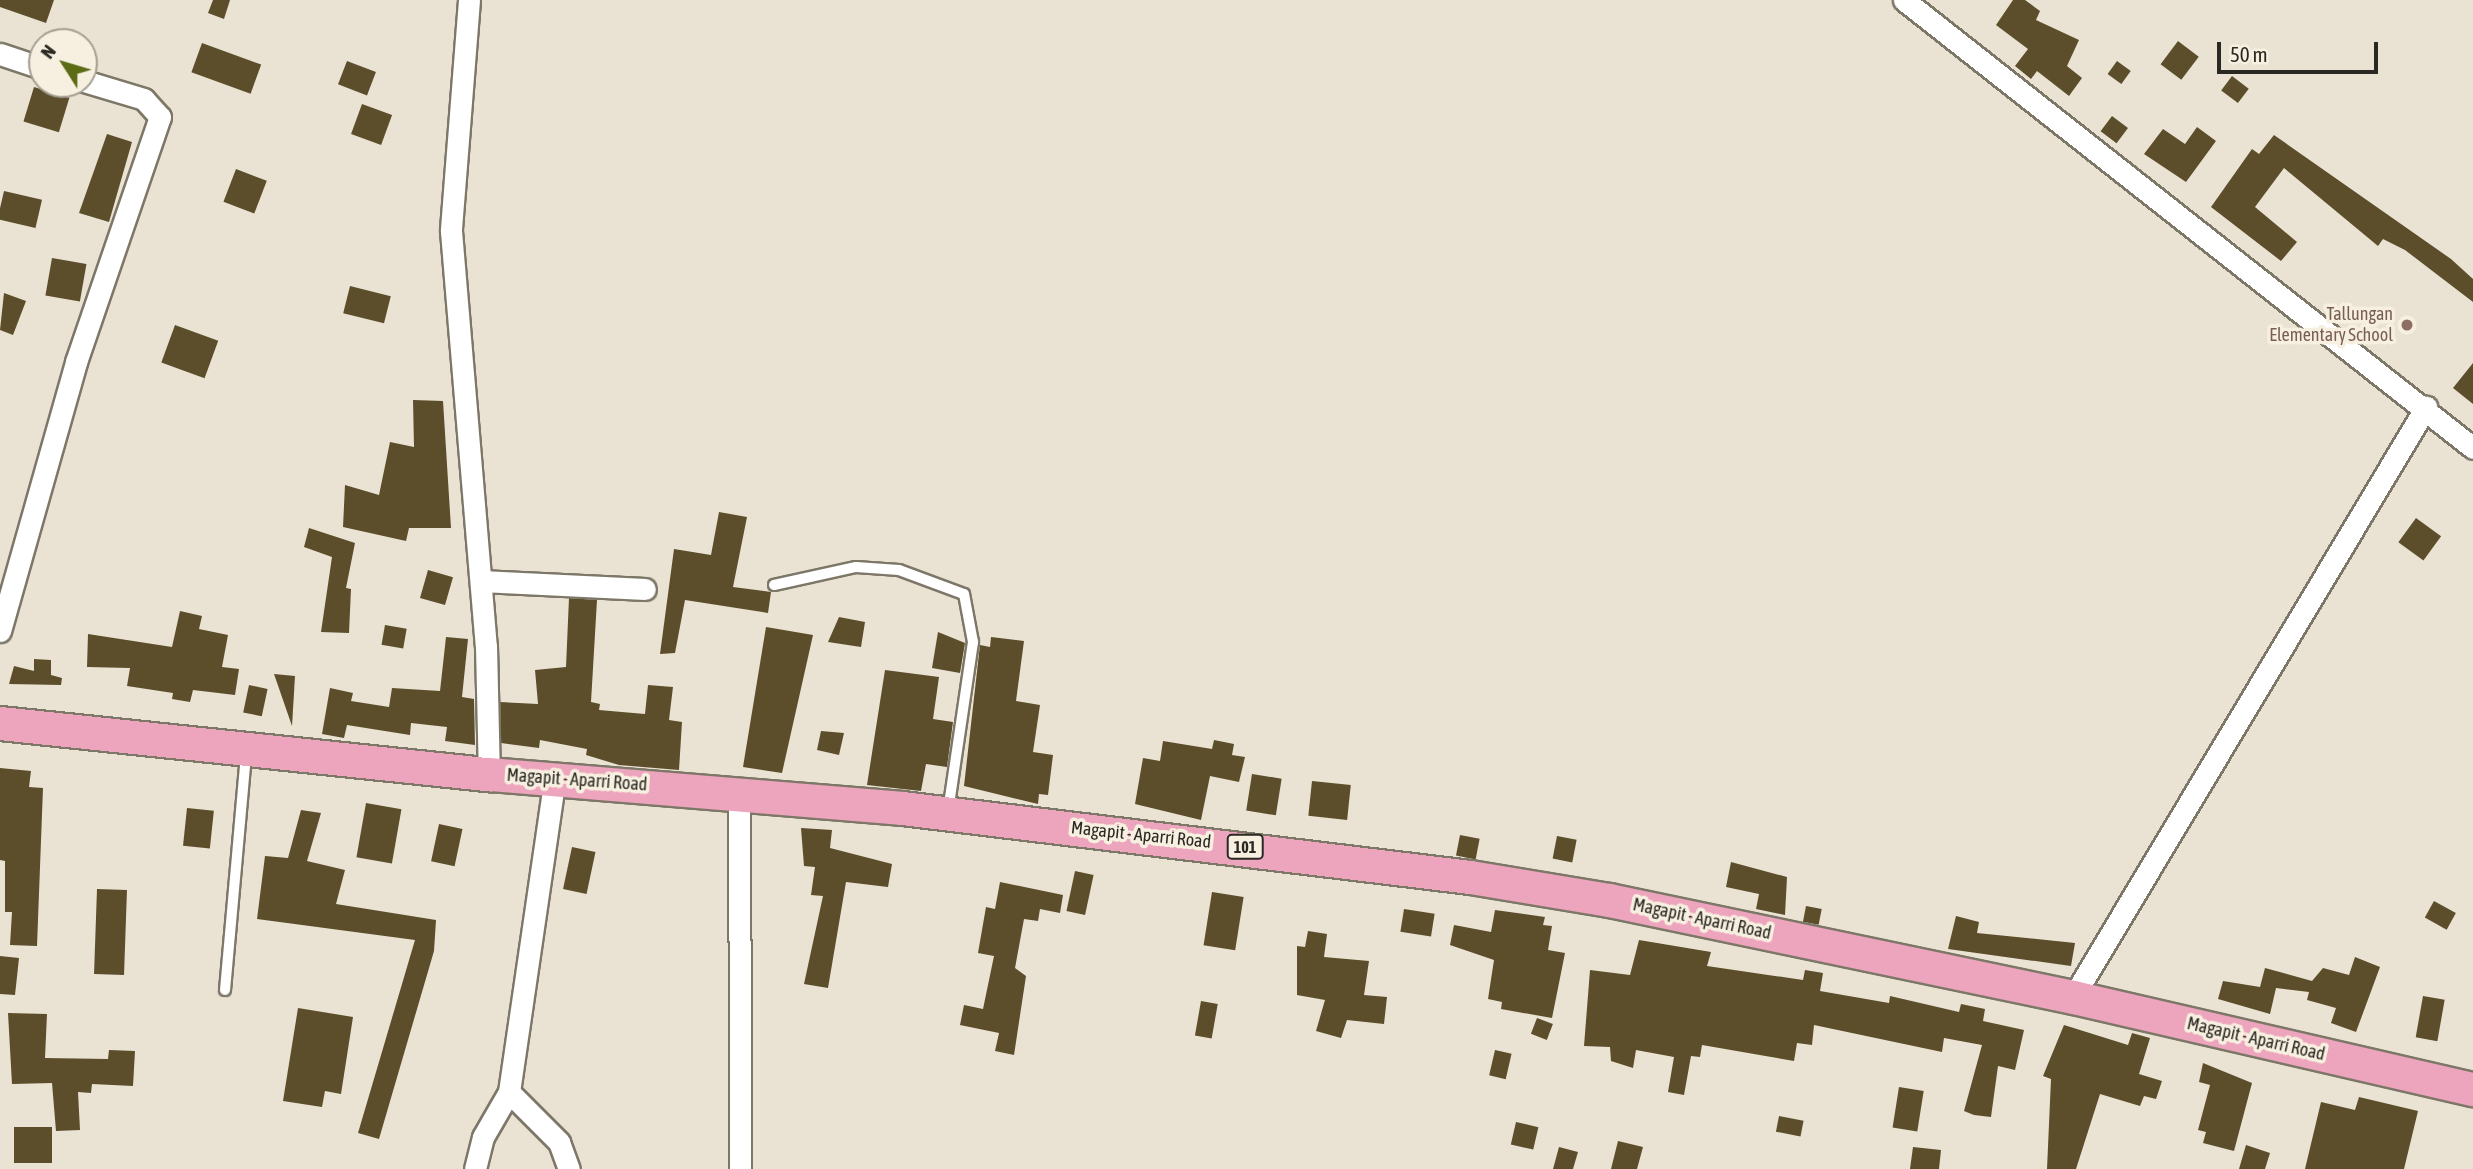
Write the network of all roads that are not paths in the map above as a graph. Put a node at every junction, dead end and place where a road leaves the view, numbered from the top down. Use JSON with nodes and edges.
{"nodes":[{"id":1,"x":469,"y":0,"type":"edge"},
{"id":2,"x":1905,"y":0,"type":"edge"},
{"id":3,"x":0,"y":54,"type":"edge"},
{"id":4,"x":28,"y":63,"type":"edge"},
{"id":5,"x":98,"y":85,"type":"edge"},
{"id":6,"x":2426,"y":407,"type":"junction"},
{"id":7,"x":2473,"y":448,"type":"edge"},
{"id":8,"x":481,"y":581,"type":"junction"},
{"id":9,"x":774,"y":584,"type":"dead end"},
{"id":10,"x":645,"y":589,"type":"dead end"},
{"id":11,"x":0,"y":631,"type":"edge"},
{"id":12,"x":0,"y":723,"type":"edge"},
{"id":13,"x":247,"y":749,"type":"junction"},
{"id":14,"x":489,"y":774,"type":"junction"},
{"id":15,"x":555,"y":775,"type":"junction"},
{"id":16,"x":739,"y":793,"type":"junction"},
{"id":17,"x":947,"y":813,"type":"junction"},
{"id":18,"x":225,"y":990,"type":"dead end"},
{"id":19,"x":2073,"y":997,"type":"junction"},
{"id":20,"x":2473,"y":1089,"type":"edge"},
{"id":21,"x":509,"y":1092,"type":"junction"},
{"id":22,"x":475,"y":1169,"type":"edge"},
{"id":23,"x":569,"y":1169,"type":"edge"},
{"id":24,"x":740,"y":1169,"type":"edge"}],
"edges":[{"from":1,"to":8,"type":"street"},
{"from":2,"to":6,"type":"street"},
{"from":3,"to":4,"type":"street"},
{"from":5,"to":11,"type":"street"},
{"from":6,"to":7,"type":"street"},
{"from":6,"to":19,"type":"street"},
{"from":8,"to":10,"type":"street"},
{"from":8,"to":14,"type":"street"},
{"from":9,"to":17,"type":"lane"},
{"from":12,"to":13,"type":"main road","name":"Magapit - Aparri Road","number":"101"},
{"from":13,"to":14,"type":"main road","name":"Magapit - Aparri Road","number":"101"},
{"from":13,"to":18,"type":"lane"},
{"from":14,"to":15,"type":"main road","name":"Magapit - Aparri Road","number":"101"},
{"from":15,"to":16,"type":"main road","name":"Magapit - Aparri Road","number":"101"},
{"from":15,"to":21,"type":"street"},
{"from":16,"to":17,"type":"main road","name":"Magapit - Aparri Road","number":"101"},
{"from":16,"to":24,"type":"street"},
{"from":17,"to":19,"type":"main road","name":"Magapit - Aparri Road","number":"101"},
{"from":19,"to":20,"type":"main road","name":"Magapit - Aparri Road","number":"101"},
{"from":21,"to":22,"type":"street"},
{"from":21,"to":23,"type":"street"}]}
